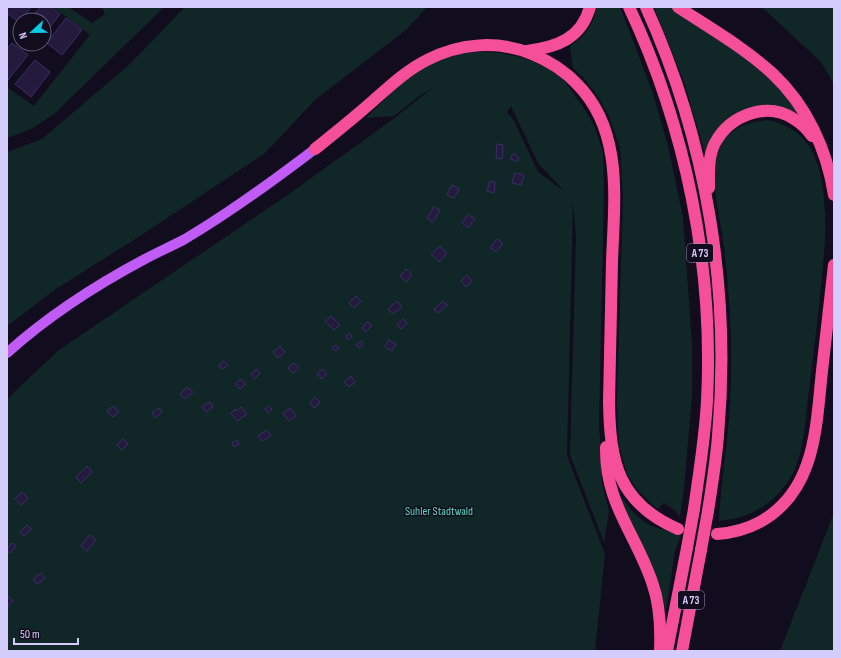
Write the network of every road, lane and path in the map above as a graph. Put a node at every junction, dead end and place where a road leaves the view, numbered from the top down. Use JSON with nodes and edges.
{"nodes":[{"id":1,"x":590,"y":7,"type":"edge"},
{"id":2,"x":629,"y":7,"type":"edge"},
{"id":3,"x":646,"y":7,"type":"edge"},
{"id":4,"x":678,"y":7,"type":"edge"},
{"id":5,"x":524,"y":51,"type":"junction"},
{"id":6,"x":315,"y":149,"type":"joint"},
{"id":7,"x":823,"y":151,"type":"junction"},
{"id":8,"x":834,"y":195,"type":"edge"},
{"id":9,"x":709,"y":213,"type":"junction"},
{"id":10,"x":834,"y":265,"type":"edge"},
{"id":11,"x":7,"y":353,"type":"edge"},
{"id":12,"x":609,"y":402,"type":"junction"},
{"id":13,"x":678,"y":529,"type":"dead end"},
{"id":14,"x":717,"y":534,"type":"dead end"},
{"id":15,"x":660,"y":651,"type":"edge"},
{"id":16,"x":668,"y":651,"type":"edge"},
{"id":17,"x":682,"y":651,"type":"edge"}],
"edges":[{"from":1,"to":5,"type":"highway"},
{"from":2,"to":16,"type":"highway","number":"A 73","bridge":true},
{"from":3,"to":9,"type":"highway","number":"A 73"},
{"from":4,"to":7,"type":"highway"},
{"from":5,"to":6,"type":"highway"},
{"from":5,"to":12,"type":"highway"},
{"from":6,"to":11,"type":"main road"},
{"from":7,"to":8,"type":"highway"},
{"from":7,"to":9,"type":"highway"},
{"from":9,"to":17,"type":"highway","number":"A 73","bridge":true},
{"from":10,"to":14,"type":"highway"},
{"from":12,"to":13,"type":"highway"},
{"from":12,"to":15,"type":"highway"}]}
